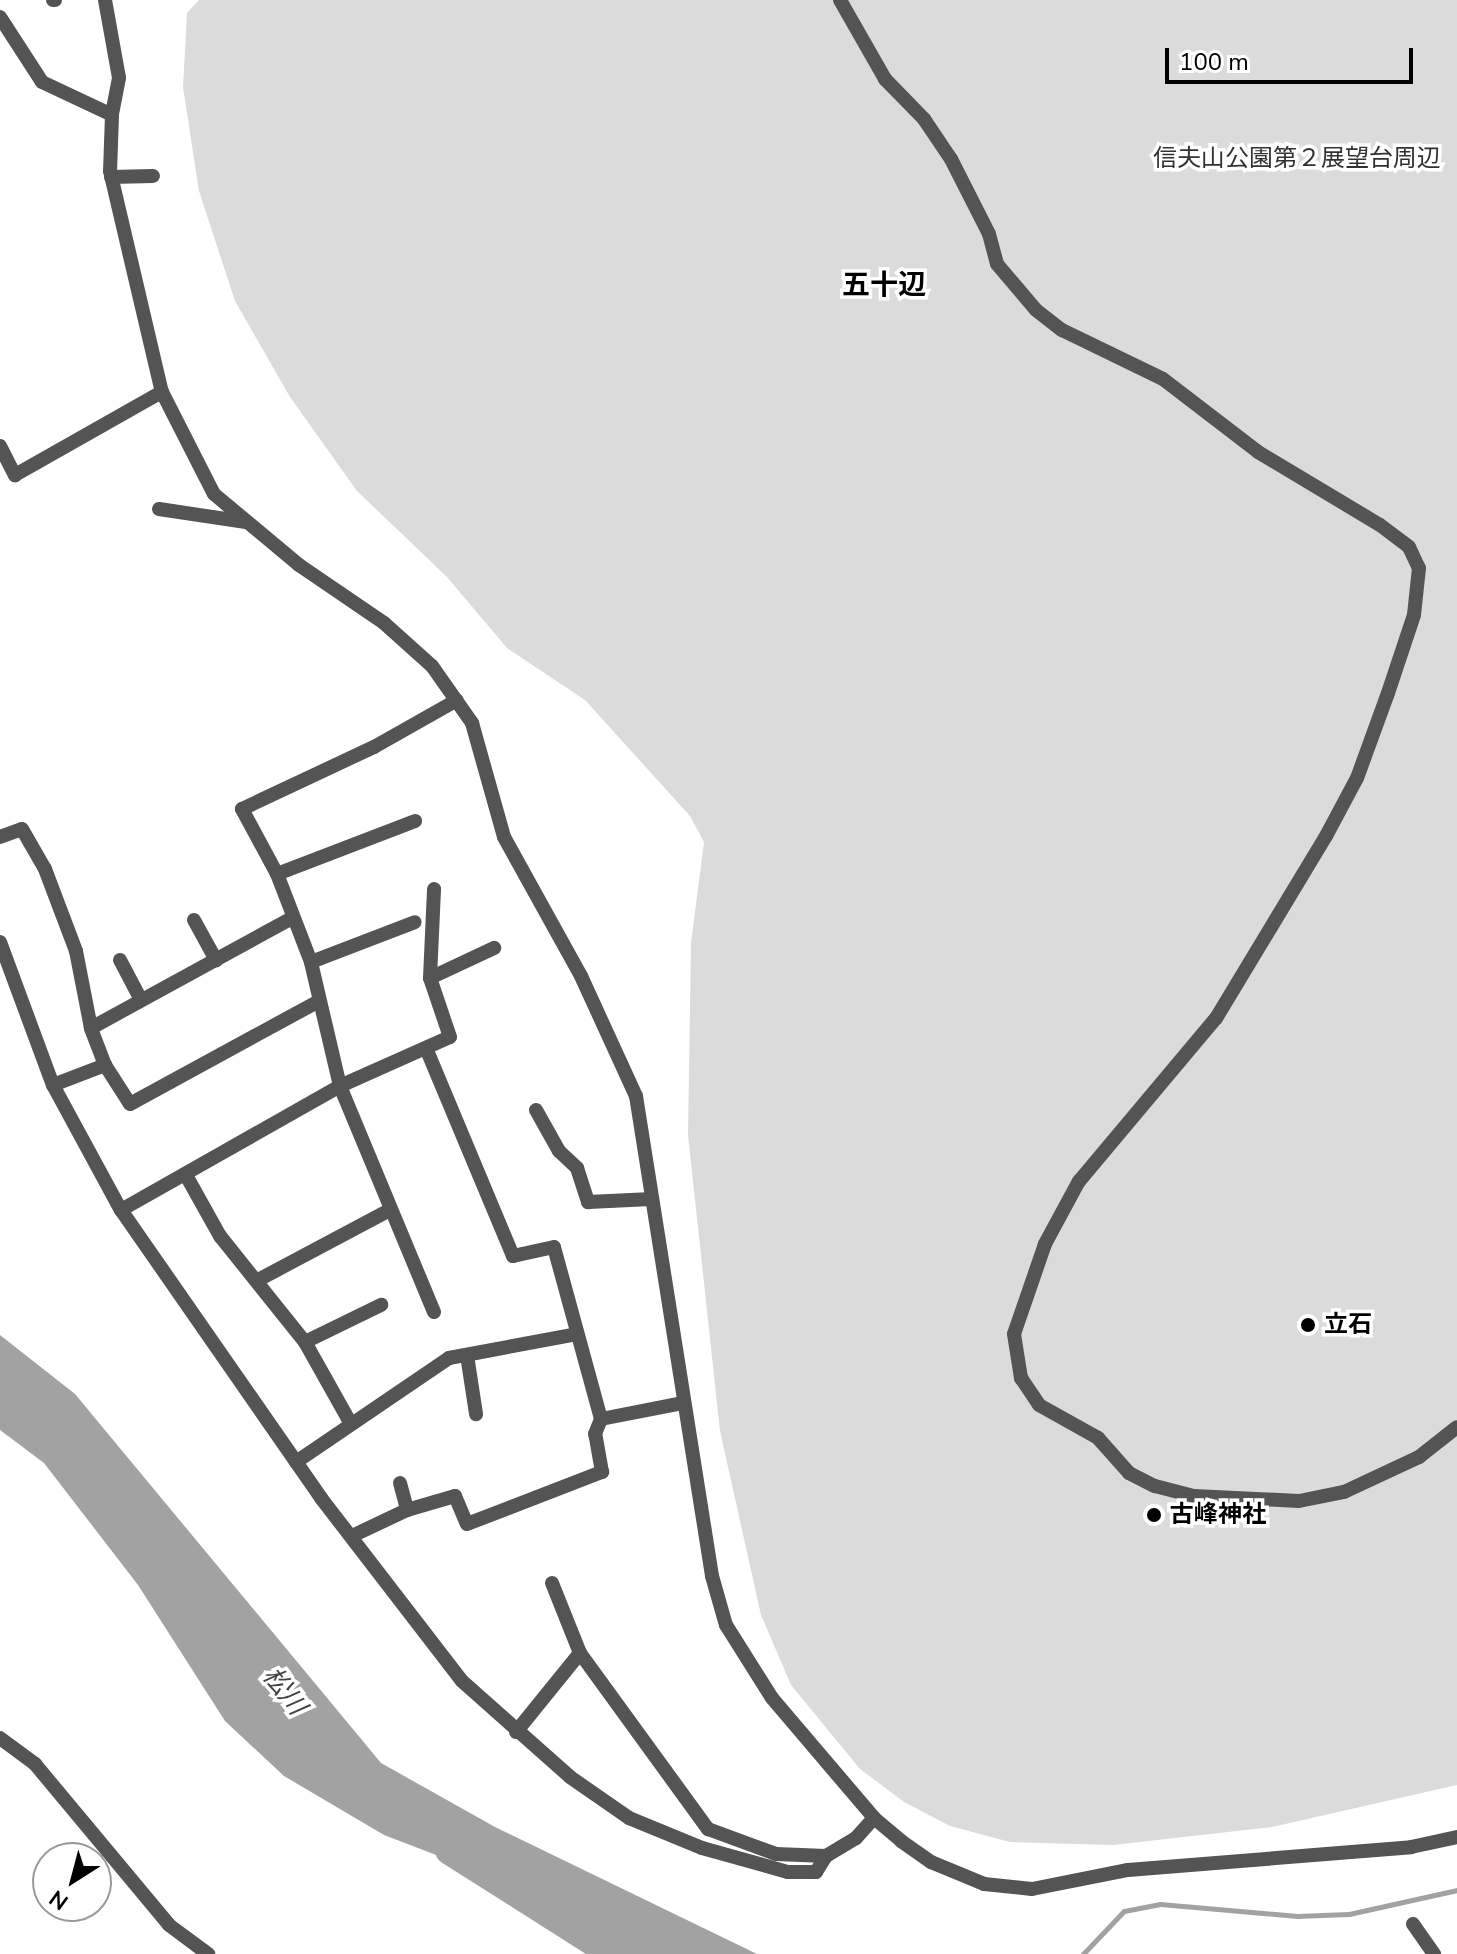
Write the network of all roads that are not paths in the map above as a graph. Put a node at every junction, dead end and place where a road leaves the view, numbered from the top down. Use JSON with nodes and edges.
{"nodes":[{"id":1,"x":105,"y":0,"type":"edge"},
{"id":2,"x":840,"y":0,"type":"edge"},
{"id":3,"x":0,"y":17,"type":"edge"},
{"id":4,"x":112,"y":115,"type":"junction"},
{"id":5,"x":153,"y":176,"type":"dead end"},
{"id":6,"x":111,"y":177,"type":"junction"},
{"id":7,"x":162,"y":392,"type":"junction"},
{"id":8,"x":0,"y":446,"type":"edge"},
{"id":9,"x":159,"y":509,"type":"dead end"},
{"id":10,"x":246,"y":522,"type":"junction"},
{"id":11,"x":457,"y":700,"type":"junction"},
{"id":12,"x":415,"y":821,"type":"dead end"},
{"id":13,"x":0,"y":837,"type":"edge"},
{"id":14,"x":277,"y":874,"type":"junction"},
{"id":15,"x":434,"y":889,"type":"dead end"},
{"id":16,"x":292,"y":918,"type":"junction"},
{"id":17,"x":194,"y":920,"type":"dead end"},
{"id":18,"x":415,"y":922,"type":"dead end"},
{"id":19,"x":0,"y":942,"type":"edge"},
{"id":20,"x":494,"y":948,"type":"dead end"},
{"id":21,"x":120,"y":960,"type":"dead end"},
{"id":22,"x":216,"y":960,"type":"junction"},
{"id":23,"x":311,"y":962,"type":"junction"},
{"id":24,"x":430,"y":978,"type":"junction"},
{"id":25,"x":141,"y":1000,"type":"junction"},
{"id":26,"x":317,"y":1002,"type":"junction"},
{"id":27,"x":91,"y":1028,"type":"junction"},
{"id":28,"x":426,"y":1048,"type":"junction"},
{"id":29,"x":105,"y":1065,"type":"junction"},
{"id":30,"x":53,"y":1085,"type":"junction"},
{"id":31,"x":340,"y":1086,"type":"junction"},
{"id":32,"x":536,"y":1110,"type":"dead end"},
{"id":33,"x":187,"y":1177,"type":"junction"},
{"id":34,"x":652,"y":1199,"type":"junction"},
{"id":35,"x":121,"y":1210,"type":"junction"},
{"id":36,"x":388,"y":1211,"type":"junction"},
{"id":37,"x":258,"y":1280,"type":"junction"},
{"id":38,"x":381,"y":1305,"type":"dead end"},
{"id":39,"x":434,"y":1312,"type":"dead end"},
{"id":40,"x":577,"y":1334,"type":"junction"},
{"id":41,"x":305,"y":1342,"type":"junction"},
{"id":42,"x":467,"y":1355,"type":"junction"},
{"id":43,"x":683,"y":1403,"type":"junction"},
{"id":44,"x":476,"y":1414,"type":"dead end"},
{"id":45,"x":601,"y":1419,"type":"junction"},
{"id":46,"x":351,"y":1424,"type":"junction"},
{"id":47,"x":1457,"y":1427,"type":"edge"},
{"id":48,"x":296,"y":1462,"type":"junction"},
{"id":49,"x":400,"y":1483,"type":"dead end"},
{"id":50,"x":407,"y":1510,"type":"junction"},
{"id":51,"x":352,"y":1536,"type":"junction"},
{"id":52,"x":552,"y":1583,"type":"dead end"},
{"id":53,"x":580,"y":1653,"type":"junction"},
{"id":54,"x":516,"y":1732,"type":"junction"},
{"id":55,"x":0,"y":1738,"type":"edge"},
{"id":56,"x":874,"y":1818,"type":"junction"},
{"id":57,"x":1457,"y":1837,"type":"edge"},
{"id":58,"x":826,"y":1856,"type":"junction"},
{"id":59,"x":1413,"y":1924,"type":"dead end"},
{"id":60,"x":208,"y":1954,"type":"edge"},
{"id":61,"x":1434,"y":1954,"type":"edge"}],
"edges":[{"from":1,"to":4,"type":"street"},
{"from":2,"to":47,"type":"street"},
{"from":3,"to":4,"type":"street"},
{"from":4,"to":6,"type":"street"},
{"from":5,"to":6,"type":"street"},
{"from":6,"to":7,"type":"street"},
{"from":7,"to":8,"type":"street"},
{"from":7,"to":10,"type":"street"},
{"from":9,"to":10,"type":"street"},
{"from":10,"to":11,"type":"street"},
{"from":11,"to":14,"type":"street"},
{"from":11,"to":34,"type":"street"},
{"from":12,"to":14,"type":"street"},
{"from":13,"to":27,"type":"street"},
{"from":14,"to":16,"type":"street"},
{"from":15,"to":24,"type":"street"},
{"from":16,"to":22,"type":"street"},
{"from":16,"to":23,"type":"street"},
{"from":17,"to":22,"type":"street"},
{"from":18,"to":23,"type":"street"},
{"from":19,"to":30,"type":"street"},
{"from":20,"to":24,"type":"street"},
{"from":21,"to":25,"type":"street"},
{"from":22,"to":25,"type":"street"},
{"from":23,"to":26,"type":"street"},
{"from":24,"to":28,"type":"street"},
{"from":25,"to":27,"type":"street"},
{"from":26,"to":29,"type":"street"},
{"from":26,"to":31,"type":"street"},
{"from":27,"to":29,"type":"street"},
{"from":28,"to":31,"type":"street"},
{"from":28,"to":40,"type":"street"},
{"from":29,"to":30,"type":"street"},
{"from":30,"to":35,"type":"street"},
{"from":31,"to":33,"type":"street"},
{"from":31,"to":36,"type":"street"},
{"from":32,"to":34,"type":"street"},
{"from":33,"to":35,"type":"street"},
{"from":33,"to":37,"type":"street"},
{"from":34,"to":43,"type":"street"},
{"from":35,"to":48,"type":"street"},
{"from":36,"to":37,"type":"street"},
{"from":36,"to":39,"type":"street"},
{"from":37,"to":41,"type":"street"},
{"from":38,"to":41,"type":"street"},
{"from":40,"to":42,"type":"street"},
{"from":40,"to":45,"type":"street"},
{"from":41,"to":46,"type":"street"},
{"from":42,"to":44,"type":"street"},
{"from":42,"to":46,"type":"street"},
{"from":43,"to":45,"type":"street"},
{"from":43,"to":56,"type":"street"},
{"from":45,"to":50,"type":"street"},
{"from":46,"to":48,"type":"street"},
{"from":48,"to":51,"type":"street"},
{"from":49,"to":50,"type":"street"},
{"from":50,"to":51,"type":"street"},
{"from":51,"to":54,"type":"street"},
{"from":52,"to":53,"type":"street"},
{"from":53,"to":54,"type":"street"},
{"from":53,"to":58,"type":"street"},
{"from":54,"to":58,"type":"street"},
{"from":55,"to":60,"type":"street"},
{"from":56,"to":57,"type":"street"},
{"from":56,"to":58,"type":"street"},
{"from":59,"to":61,"type":"street"}]}
